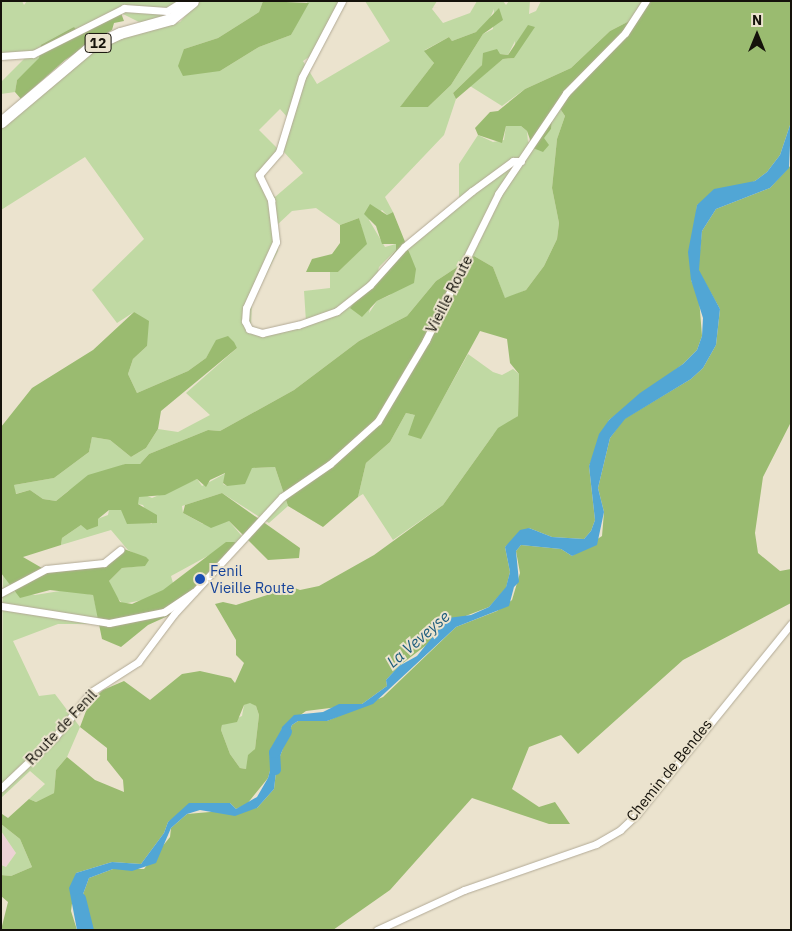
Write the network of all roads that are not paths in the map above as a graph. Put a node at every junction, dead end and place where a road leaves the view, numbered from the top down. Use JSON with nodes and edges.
{"nodes":[{"id":1,"x":183,"y":1,"type":"edge"},
{"id":2,"x":193,"y":1,"type":"edge"},
{"id":3,"x":342,"y":1,"type":"edge"},
{"id":4,"x":646,"y":1,"type":"edge"},
{"id":5,"x":1,"y":56,"type":"edge"},
{"id":6,"x":1,"y":122,"type":"edge"},
{"id":7,"x":521,"y":161,"type":"junction"},
{"id":8,"x":120,"y":550,"type":"dead end"},
{"id":9,"x":226,"y":562,"type":"joint"},
{"id":10,"x":205,"y":584,"type":"junction"},
{"id":11,"x":1,"y":592,"type":"edge"},
{"id":12,"x":1,"y":606,"type":"edge"},
{"id":13,"x":791,"y":624,"type":"edge"},
{"id":14,"x":1,"y":788,"type":"edge"},
{"id":15,"x":377,"y":930,"type":"edge"}],
"edges":[{"from":1,"to":5,"type":"street"},
{"from":2,"to":6,"type":"main road","number":"12"},
{"from":3,"to":7,"type":"street"},
{"from":4,"to":7,"type":"street","name":"Vieille Route"},
{"from":7,"to":9,"type":"street","name":"Vieille Route"},
{"from":8,"to":11,"type":"street"},
{"from":9,"to":10,"type":"street","name":"Route de Fenil"},
{"from":10,"to":12,"type":"street"},
{"from":10,"to":14,"type":"street","name":"Route de Fenil"},
{"from":13,"to":15,"type":"street","name":"Chemin de Bendes"}]}
